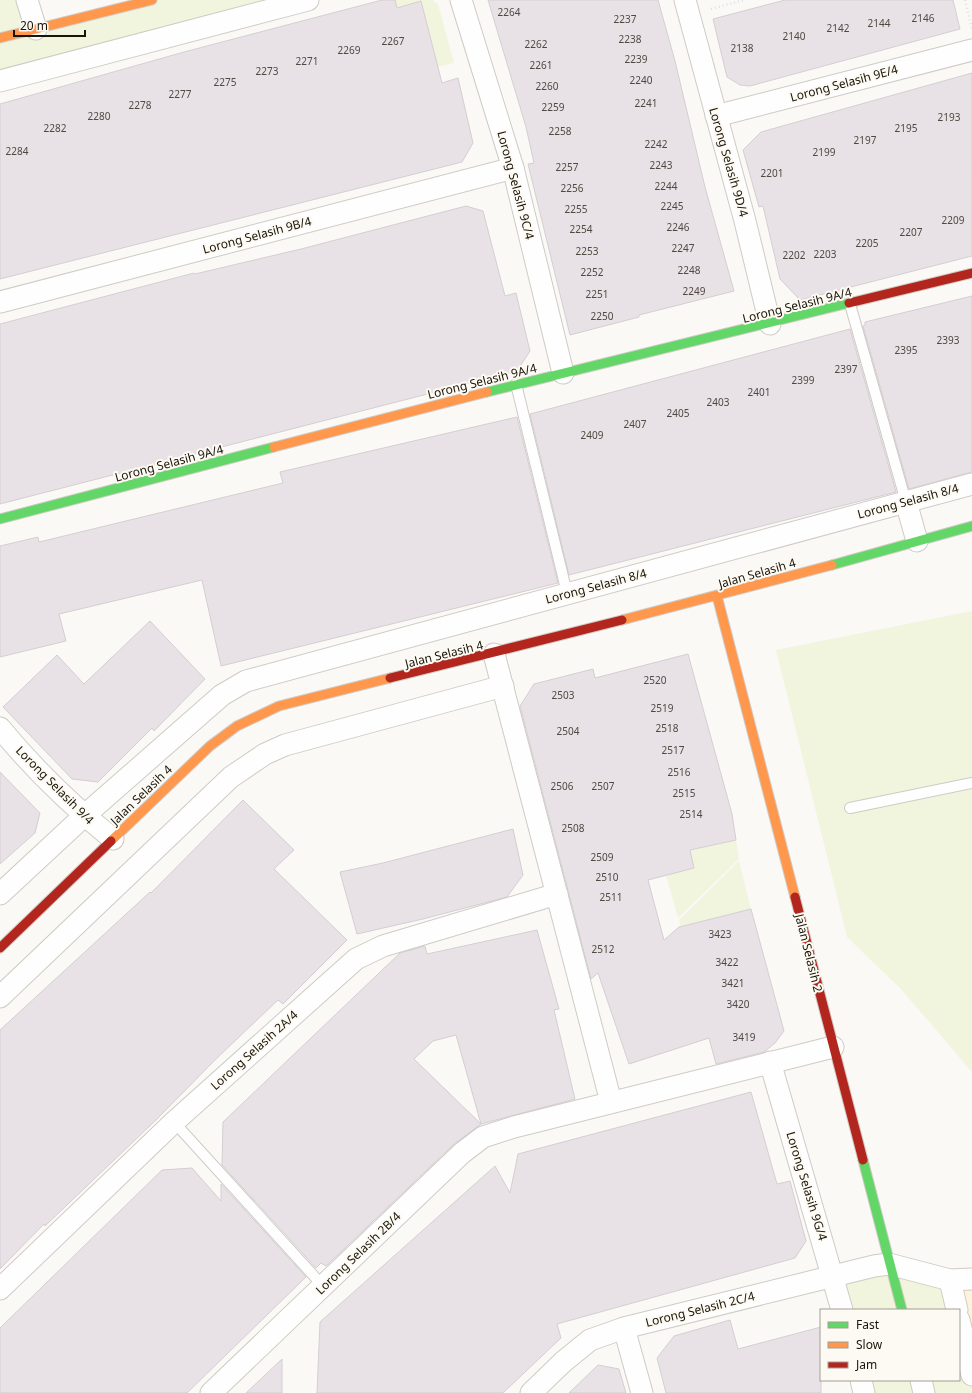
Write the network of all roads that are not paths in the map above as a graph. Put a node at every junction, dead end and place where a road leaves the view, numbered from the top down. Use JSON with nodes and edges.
{"nodes":[{"id":1,"x":27,"y":0,"type":"edge"},
{"id":2,"x":152,"y":0,"type":"edge"},
{"id":3,"x":308,"y":0,"type":"edge"},
{"id":4,"x":460,"y":0,"type":"edge"},
{"id":5,"x":687,"y":7,"type":"edge"},
{"id":6,"x":36,"y":29,"type":"junction"},
{"id":7,"x":0,"y":38,"type":"edge"},
{"id":8,"x":972,"y":50,"type":"edge"},
{"id":9,"x":0,"y":81,"type":"edge"},
{"id":10,"x":716,"y":116,"type":"junction"},
{"id":11,"x":513,"y":168,"type":"junction"},
{"id":12,"x":972,"y":273,"type":"edge"},
{"id":13,"x":0,"y":302,"type":"edge"},
{"id":14,"x":850,"y":304,"type":"junction"},
{"id":15,"x":770,"y":324,"type":"junction"},
{"id":16,"x":563,"y":373,"type":"junction"},
{"id":17,"x":516,"y":384,"type":"junction"},
{"id":18,"x":972,"y":484,"type":"edge"},
{"id":19,"x":906,"y":502,"type":"junction"},
{"id":20,"x":0,"y":519,"type":"edge"},
{"id":21,"x":972,"y":526,"type":"edge"},
{"id":22,"x":917,"y":541,"type":"junction"},
{"id":23,"x":567,"y":593,"type":"junction"},
{"id":24,"x":717,"y":596,"type":"junction"},
{"id":25,"x":494,"y":654,"type":"junction"},
{"id":26,"x":503,"y":686,"type":"junction"},
{"id":27,"x":0,"y":728,"type":"edge"},
{"id":28,"x":972,"y":782,"type":"edge"},
{"id":29,"x":850,"y":808,"type":"dead end"},
{"id":30,"x":84,"y":816,"type":"junction"},
{"id":31,"x":113,"y":839,"type":"junction"},
{"id":32,"x":0,"y":894,"type":"edge"},
{"id":33,"x":557,"y":894,"type":"junction"},
{"id":34,"x":0,"y":948,"type":"edge"},
{"id":35,"x":0,"y":997,"type":"edge"},
{"id":36,"x":832,"y":1046,"type":"junction"},
{"id":37,"x":770,"y":1062,"type":"junction"},
{"id":38,"x":611,"y":1102,"type":"junction"},
{"id":39,"x":174,"y":1122,"type":"junction"},
{"id":40,"x":889,"y":1264,"type":"junction"},
{"id":41,"x":833,"y":1276,"type":"junction"},
{"id":42,"x":972,"y":1279,"type":"edge"},
{"id":43,"x":950,"y":1280,"type":"junction"},
{"id":44,"x":323,"y":1286,"type":"junction"},
{"id":45,"x":0,"y":1288,"type":"edge"},
{"id":46,"x":842,"y":1309,"type":"edge"},
{"id":47,"x":902,"y":1309,"type":"edge"},
{"id":48,"x":957,"y":1309,"type":"edge"},
{"id":49,"x":960,"y":1324,"type":"edge"},
{"id":50,"x":624,"y":1328,"type":"junction"},
{"id":51,"x":972,"y":1374,"type":"edge"},
{"id":52,"x":861,"y":1381,"type":"edge"},
{"id":53,"x":921,"y":1381,"type":"edge"},
{"id":54,"x":211,"y":1393,"type":"edge"},
{"id":55,"x":531,"y":1393,"type":"edge"},
{"id":56,"x":642,"y":1393,"type":"edge"},
{"id":57,"x":864,"y":1393,"type":"edge"},
{"id":58,"x":924,"y":1393,"type":"edge"}],
"edges":[{"from":1,"to":6,"type":"street"},
{"from":2,"to":6,"type":"street"},
{"from":3,"to":9,"type":"street"},
{"from":4,"to":11,"type":"street","name":"Lorong Selasih 9C/4"},
{"from":5,"to":10,"type":"street","name":"Lorong Selasih 9D/4"},
{"from":6,"to":7,"type":"street"},
{"from":8,"to":10,"type":"street","name":"Lorong Selasih 9E/4"},
{"from":10,"to":15,"type":"street","name":"Lorong Selasih 9D/4"},
{"from":11,"to":13,"type":"street","name":"Lorong Selasih 9B/4"},
{"from":11,"to":16,"type":"street","name":"Lorong Selasih 9C/4"},
{"from":12,"to":14,"type":"street","name":"Lorong Selasih 9A/4"},
{"from":14,"to":15,"type":"street","name":"Lorong Selasih 9A/4"},
{"from":14,"to":19,"type":"lane"},
{"from":15,"to":16,"type":"street","name":"Lorong Selasih 9A/4"},
{"from":16,"to":17,"type":"street","name":"Lorong Selasih 9A/4"},
{"from":17,"to":20,"type":"street","name":"Lorong Selasih 9A/4"},
{"from":17,"to":23,"type":"lane"},
{"from":18,"to":19,"type":"street","name":"Lorong Selasih 8/4"},
{"from":19,"to":22,"type":"street"},
{"from":19,"to":23,"type":"street","name":"Lorong Selasih 8/4"},
{"from":21,"to":22,"type":"street","name":"Jalan Selasih 4"},
{"from":22,"to":24,"type":"street","name":"Jalan Selasih 4"},
{"from":23,"to":30,"type":"street","name":"Lorong Selasih 8/4"},
{"from":24,"to":25,"type":"street","name":"Jalan Selasih 4"},
{"from":24,"to":36,"type":"street","name":"Jalan Selasih 2"},
{"from":25,"to":26,"type":"street"},
{"from":25,"to":31,"type":"street","name":"Jalan Selasih 4"},
{"from":26,"to":33,"type":"street"},
{"from":26,"to":35,"type":"street"},
{"from":27,"to":30,"type":"street","name":"Lorong Selasih 9/4"},
{"from":28,"to":29,"type":"lane"},
{"from":30,"to":31,"type":"street","name":"Lorong Selasih 9/4"},
{"from":30,"to":32,"type":"street","name":"Lorong Selasih 8/4"},
{"from":31,"to":34,"type":"street","name":"Jalan Selasih 4"},
{"from":33,"to":38,"type":"street"},
{"from":33,"to":39,"type":"street","name":"Lorong Selasih 2A/4"},
{"from":36,"to":37,"type":"street","name":"Lorong Selasih 2B/4"},
{"from":36,"to":40,"type":"street","name":"Jalan Selasih 2"},
{"from":37,"to":38,"type":"street","name":"Lorong Selasih 2B/4"},
{"from":37,"to":41,"type":"street","name":"Lorong Selasih 9G/4"},
{"from":38,"to":44,"type":"street","name":"Lorong Selasih 2B/4"},
{"from":39,"to":44,"type":"lane"},
{"from":39,"to":45,"type":"street","name":"Lorong Selasih 2A/4"},
{"from":40,"to":41,"type":"street","name":"Lorong Selasih 2C/4"},
{"from":40,"to":43,"type":"street"},
{"from":40,"to":47,"type":"street","name":"Jalan Selasih 2"},
{"from":41,"to":46,"type":"street","name":"Lorong Selasih 9G/4"},
{"from":41,"to":50,"type":"street","name":"Lorong Selasih 2C/4"},
{"from":42,"to":43,"type":"street"},
{"from":43,"to":48,"type":"street"},
{"from":44,"to":54,"type":"street","name":"Lorong Selasih 2B/4"},
{"from":49,"to":51,"type":"street"},
{"from":50,"to":55,"type":"street","name":"Lorong Selasih 2C/4"},
{"from":50,"to":56,"type":"street"},
{"from":52,"to":57,"type":"street"},
{"from":53,"to":58,"type":"street"}]}
